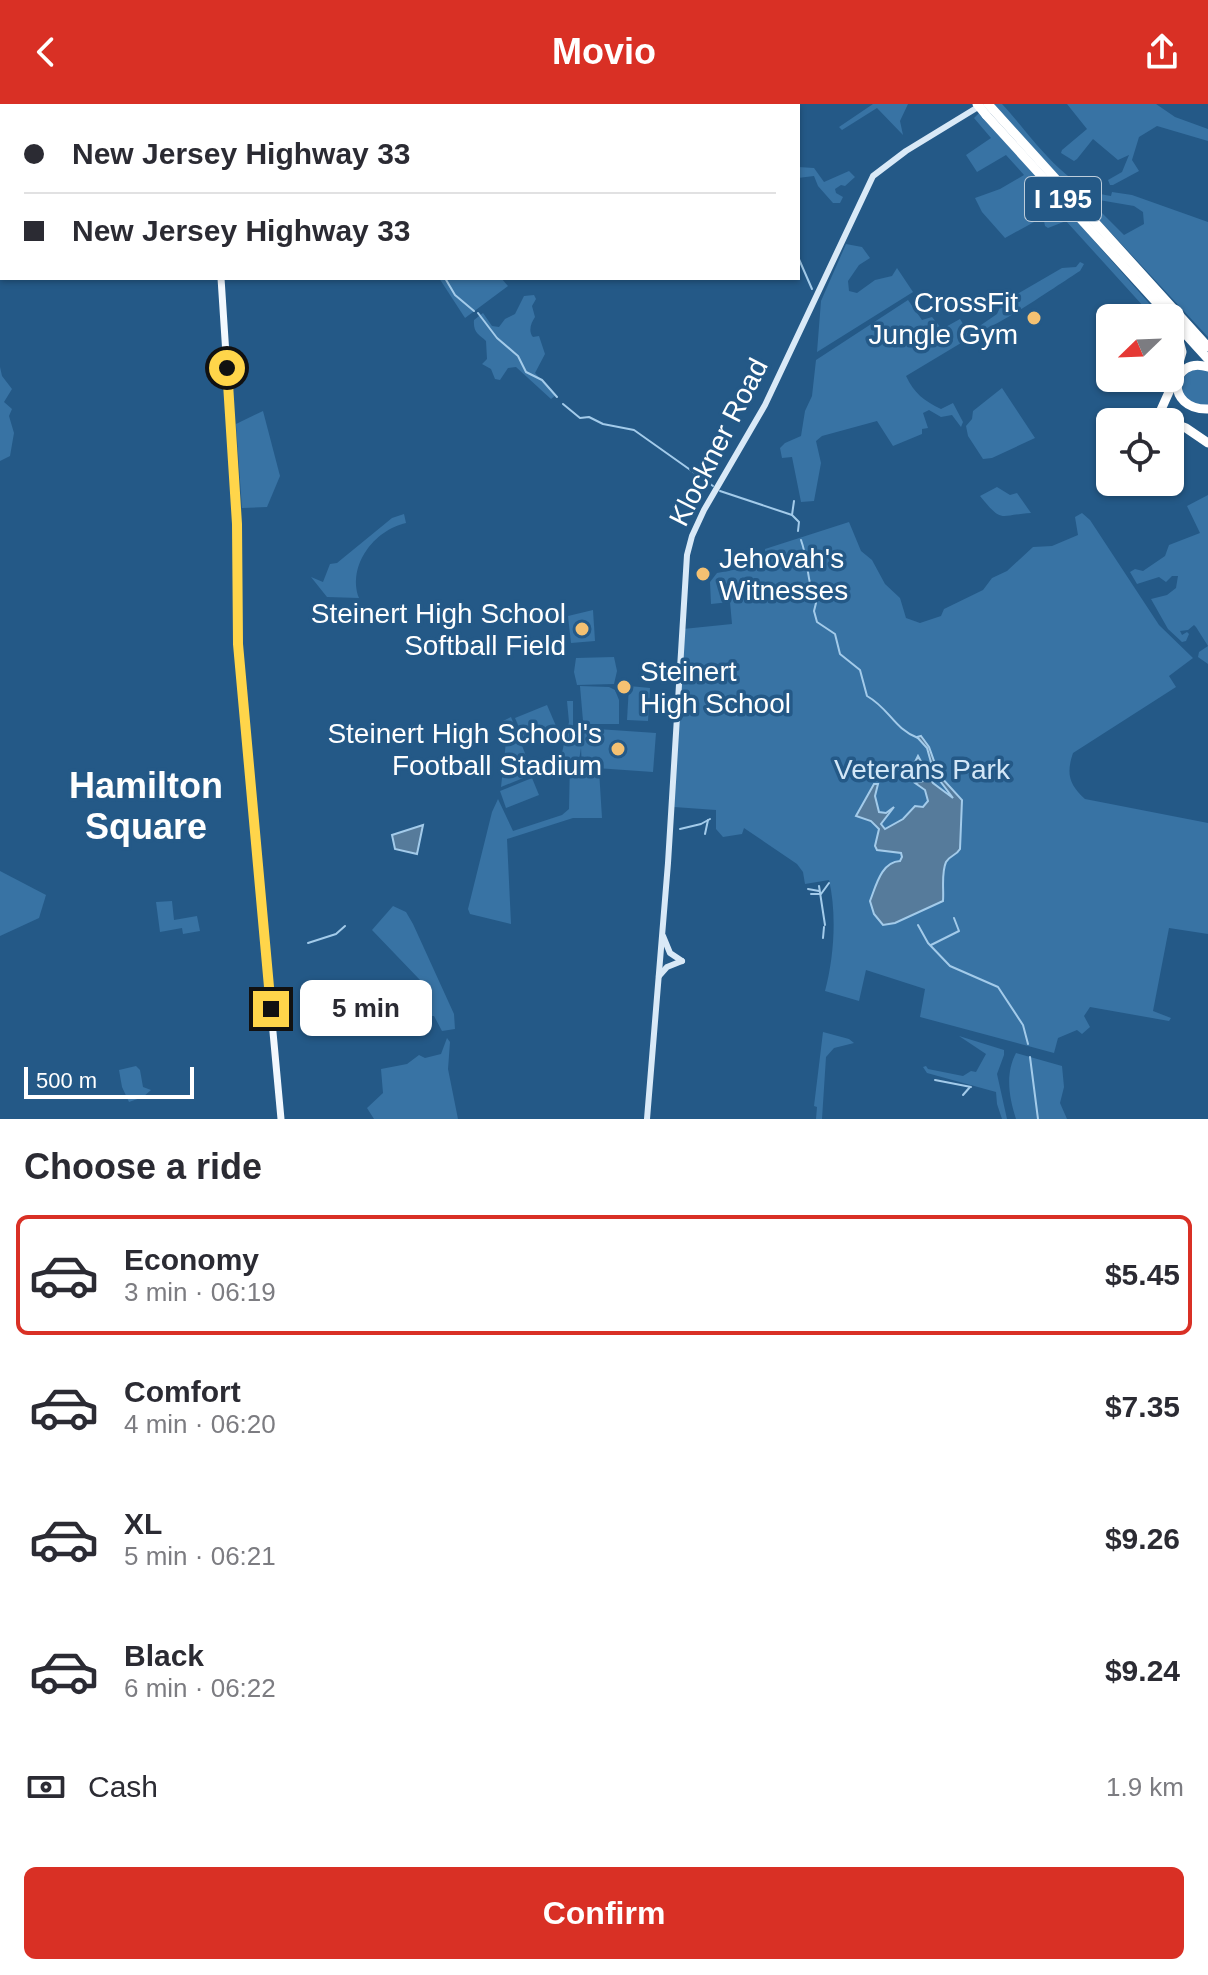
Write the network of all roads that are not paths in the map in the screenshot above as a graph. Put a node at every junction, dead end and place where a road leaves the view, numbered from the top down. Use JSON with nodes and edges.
{"nodes":[{"id":1,"x":977,"y":104,"type":"edge"},
{"id":2,"x":988,"y":108,"type":"edge"},
{"id":3,"x":221,"y":280,"type":"edge"},
{"id":4,"x":1142,"y":281,"type":"junction"},
{"id":5,"x":1158,"y":304,"type":"edge"},
{"id":6,"x":1208,"y":340,"type":"edge"},
{"id":7,"x":1208,"y":347,"type":"edge"},
{"id":8,"x":1208,"y":359,"type":"edge"},
{"id":9,"x":1208,"y":367,"type":"edge"},
{"id":10,"x":1208,"y":409,"type":"edge"},
{"id":11,"x":1184,"y":427,"type":"edge"},
{"id":12,"x":1208,"y":443,"type":"edge"},
{"id":13,"x":661,"y":929,"type":"junction"},
{"id":14,"x":658,"y":978,"type":"junction"},
{"id":15,"x":281,"y":1119,"type":"edge"},
{"id":16,"x":647,"y":1119,"type":"edge"}],
"edges":[{"from":1,"to":2,"type":"highway","number":"I 195","bridge":true},
{"from":2,"to":4,"type":"highway","number":"I 195"},
{"from":2,"to":13,"type":"main road","name":"Klockner Road"},
{"from":3,"to":15,"type":"main road"},
{"from":4,"to":5,"type":"highway"},
{"from":4,"to":6,"type":"highway"},
{"from":4,"to":7,"type":"highway","number":"I 195"},
{"from":4,"to":8,"type":"highway","number":"I 195"},
{"from":9,"to":10,"type":"highway"},
{"from":11,"to":12,"type":"highway"},
{"from":13,"to":14,"type":"main road","name":"Klockner Road"},
{"from":13,"to":14,"type":"main road"},
{"from":14,"to":16,"type":"main road","name":"Klockner Road"}]}
